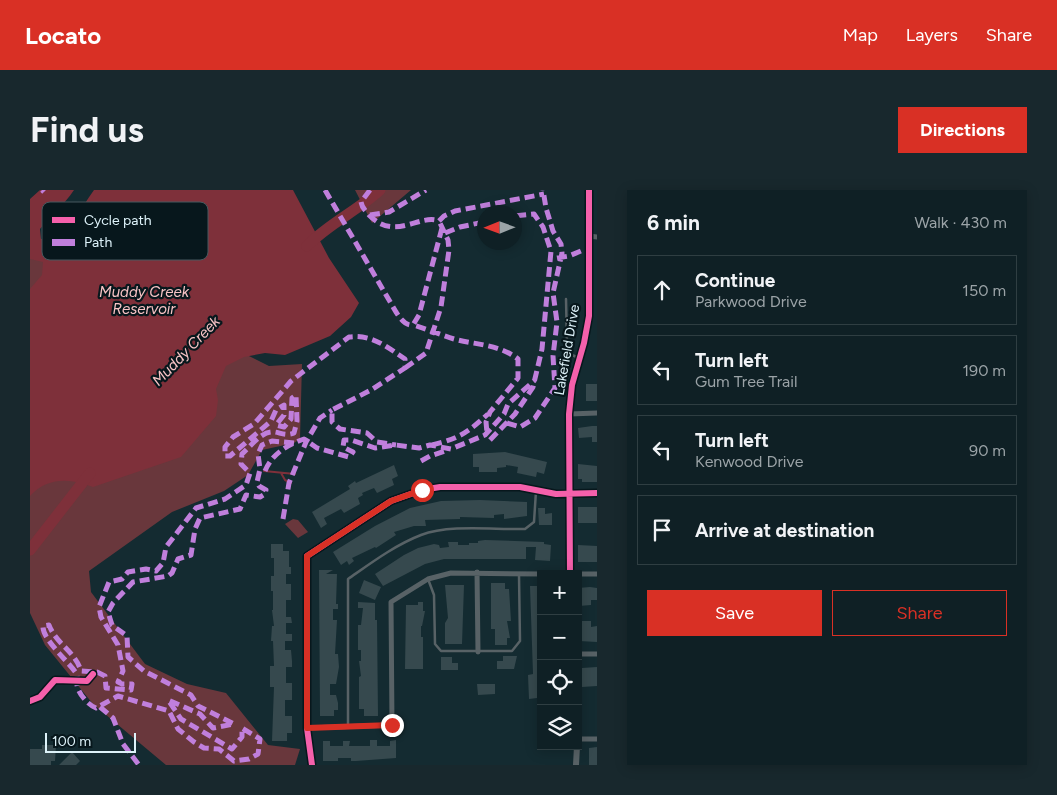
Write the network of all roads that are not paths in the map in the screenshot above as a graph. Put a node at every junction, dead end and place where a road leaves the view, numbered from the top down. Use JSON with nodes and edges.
{"nodes":[{"id":1,"x":589,"y":190,"type":"edge"},
{"id":2,"x":589,"y":236,"type":"junction"},
{"id":3,"x":597,"y":237,"type":"edge"},
{"id":4,"x":566,"y":299,"type":"dead end"},
{"id":5,"x":580,"y":359,"type":"junction"},
{"id":6,"x":597,"y":413,"type":"edge"},
{"id":7,"x":569,"y":414,"type":"junction"},
{"id":8,"x":536,"y":491,"type":"junction"},
{"id":9,"x":569,"y":493,"type":"junction"},
{"id":10,"x":597,"y":493,"type":"edge"},
{"id":11,"x":570,"y":570,"type":"edge"},
{"id":12,"x":477,"y":572,"type":"junction"},
{"id":13,"x":519,"y":573,"type":"junction"},
{"id":14,"x":537,"y":574,"type":"edge"},
{"id":15,"x":582,"y":574,"type":"edge"},
{"id":16,"x":597,"y":574,"type":"edge"},
{"id":17,"x":428,"y":579,"type":"junction"},
{"id":18,"x":478,"y":652,"type":"junction"},
{"id":19,"x":582,"y":654,"type":"edge"},
{"id":20,"x":597,"y":654,"type":"edge"},
{"id":21,"x":348,"y":727,"type":"junction"},
{"id":22,"x":307,"y":728,"type":"junction"},
{"id":23,"x":582,"y":739,"type":"edge"},
{"id":24,"x":597,"y":739,"type":"edge"},
{"id":25,"x":577,"y":750,"type":"edge"},
{"id":26,"x":312,"y":765,"type":"edge"},
{"id":27,"x":576,"y":765,"type":"edge"}],
"edges":[{"from":1,"to":2,"type":"street","name":"Lakefield Drive"},
{"from":2,"to":3,"type":"street"},
{"from":2,"to":5,"type":"street","name":"Lakefield Drive"},
{"from":4,"to":5,"type":"lane"},
{"from":5,"to":7,"type":"street","name":"Lakefield Drive"},
{"from":6,"to":7,"type":"street"},
{"from":7,"to":9,"type":"street","name":"Lakefield Drive"},
{"from":8,"to":9,"type":"street"},
{"from":8,"to":21,"type":"lane"},
{"from":8,"to":22,"type":"street"},
{"from":9,"to":10,"type":"street"},
{"from":9,"to":11,"type":"street","name":"Lakefield Drive"},
{"from":12,"to":13,"type":"street"},
{"from":12,"to":17,"type":"street"},
{"from":12,"to":18,"type":"street"},
{"from":13,"to":14,"type":"street"},
{"from":13,"to":18,"type":"lane"},
{"from":15,"to":16,"type":"street"},
{"from":17,"to":18,"type":"lane"},
{"from":17,"to":21,"type":"street"},
{"from":19,"to":20,"type":"street"},
{"from":21,"to":22,"type":"street"},
{"from":22,"to":26,"type":"street"},
{"from":23,"to":24,"type":"street"},
{"from":25,"to":27,"type":"street"}]}
